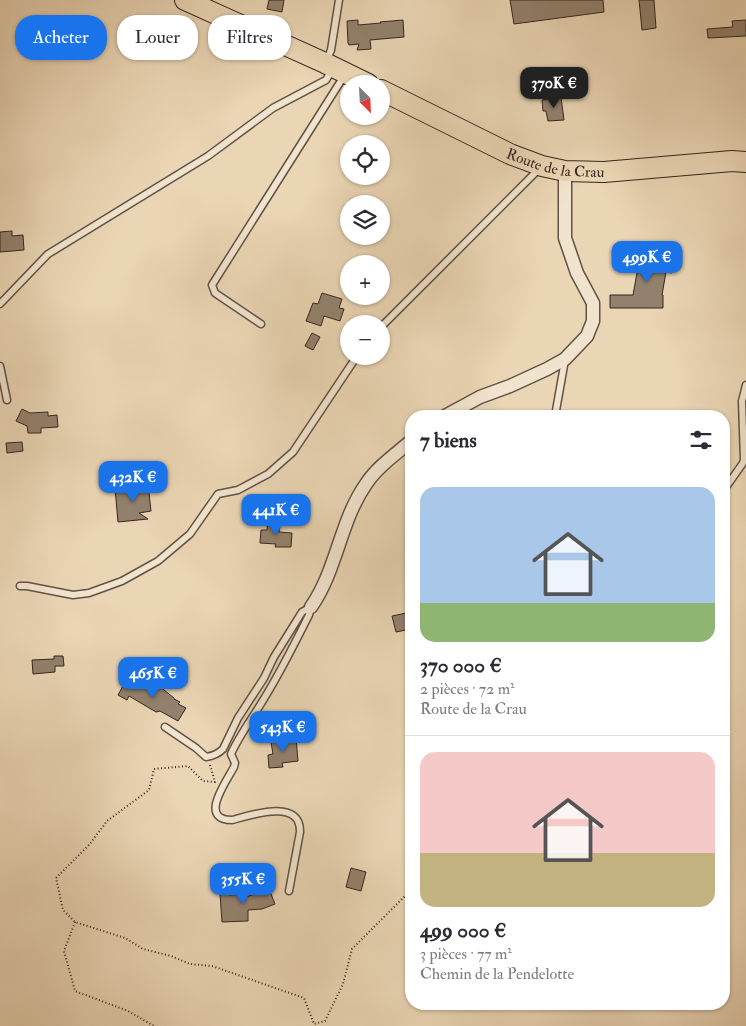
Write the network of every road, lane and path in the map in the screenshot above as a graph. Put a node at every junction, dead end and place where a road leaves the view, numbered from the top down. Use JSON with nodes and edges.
{"nodes":[{"id":1,"x":185,"y":0,"type":"edge"},
{"id":2,"x":339,"y":0,"type":"edge"},
{"id":3,"x":335,"y":68,"type":"junction"},
{"id":4,"x":349,"y":75,"type":"edge"},
{"id":5,"x":390,"y":94,"type":"edge"},
{"id":6,"x":746,"y":162,"type":"edge"},
{"id":7,"x":542,"y":166,"type":"junction"},
{"id":8,"x":565,"y":171,"type":"junction"},
{"id":9,"x":0,"y":304,"type":"edge"},
{"id":10,"x":390,"y":318,"type":"edge"},
{"id":11,"x":261,"y":324,"type":"dead end"},
{"id":12,"x":565,"y":359,"type":"junction"},
{"id":13,"x":351,"y":365,"type":"edge"},
{"id":14,"x":0,"y":366,"type":"edge"},
{"id":15,"x":746,"y":385,"type":"edge"},
{"id":16,"x":7,"y":400,"type":"dead end"},
{"id":17,"x":456,"y":410,"type":"edge"},
{"id":18,"x":556,"y":410,"type":"edge"},
{"id":19,"x":405,"y":446,"type":"edge"},
{"id":20,"x":730,"y":481,"type":"edge"},
{"id":21,"x":20,"y":586,"type":"dead end"},
{"id":22,"x":311,"y":607,"type":"junction"},
{"id":23,"x":165,"y":728,"type":"dead end"},
{"id":24,"x":208,"y":757,"type":"junction"},
{"id":25,"x":289,"y":891,"type":"dead end"},
{"id":26,"x":405,"y":896,"type":"edge"},
{"id":27,"x":75,"y":922,"type":"junction"},
{"id":28,"x":154,"y":1026,"type":"edge"}],
"edges":[{"from":1,"to":3,"type":"main road"},
{"from":2,"to":3,"type":"lane"},
{"from":3,"to":4,"type":"main road"},
{"from":3,"to":9,"type":"lane"},
{"from":3,"to":11,"type":"lane"},
{"from":5,"to":7,"type":"main road","name":"Route de la Crau"},
{"from":6,"to":8,"type":"main road","name":"Route de la Crau"},
{"from":7,"to":8,"type":"main road","name":"Route de la Crau"},
{"from":7,"to":10,"type":"lane"},
{"from":8,"to":12,"type":"street"},
{"from":12,"to":17,"type":"street"},
{"from":12,"to":18,"type":"lane"},
{"from":13,"to":21,"type":"lane"},
{"from":14,"to":16,"type":"lane"},
{"from":15,"to":20,"type":"lane"},
{"from":19,"to":22,"type":"street"},
{"from":22,"to":24,"type":"lane"},
{"from":22,"to":25,"type":"lane"},
{"from":23,"to":24,"type":"lane"},
{"from":24,"to":27,"type":"path"},
{"from":26,"to":27,"type":"path"},
{"from":27,"to":28,"type":"path"}]}
